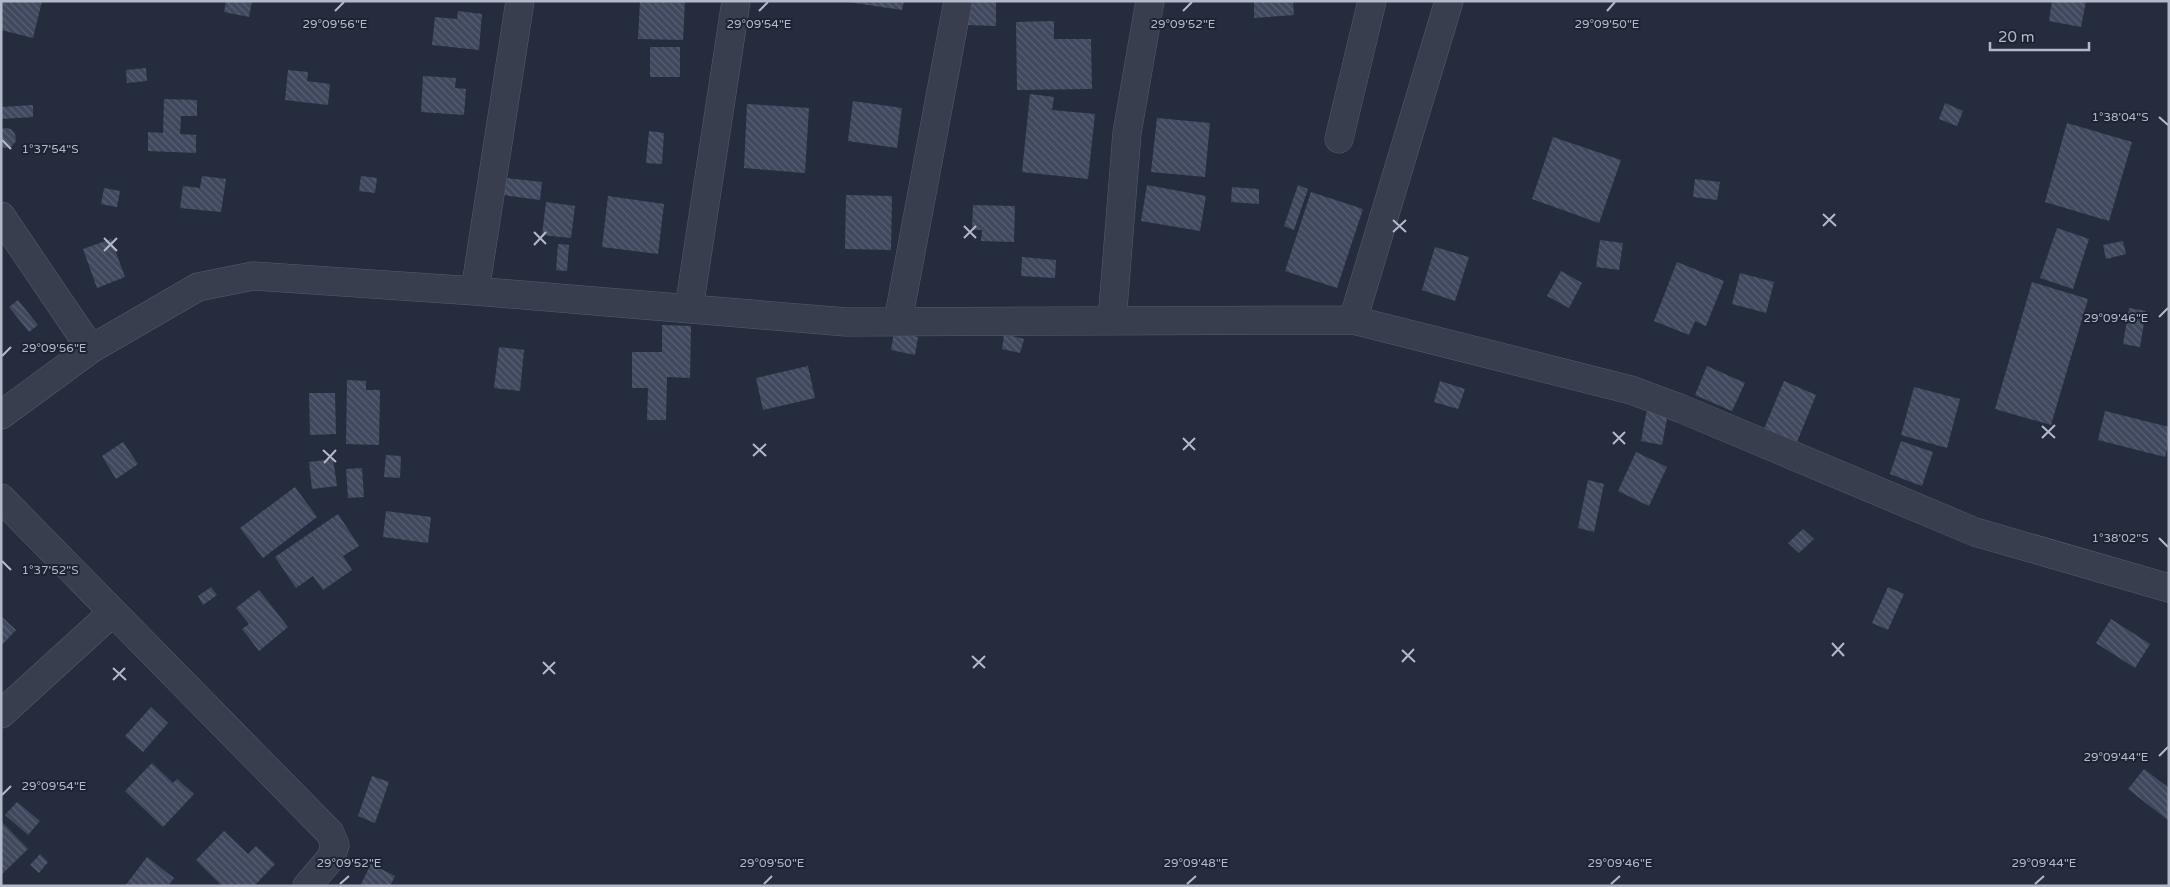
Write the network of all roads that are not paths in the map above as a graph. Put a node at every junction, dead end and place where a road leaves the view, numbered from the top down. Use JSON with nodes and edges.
{"nodes":[{"id":1,"x":520,"y":1,"type":"edge"},
{"id":2,"x":736,"y":1,"type":"edge"},
{"id":3,"x":958,"y":1,"type":"edge"},
{"id":4,"x":1150,"y":1,"type":"edge"},
{"id":5,"x":1372,"y":1,"type":"edge"},
{"id":6,"x":1449,"y":1,"type":"edge"},
{"id":7,"x":1339,"y":139,"type":"dead end"},
{"id":8,"x":1,"y":216,"type":"edge"},
{"id":9,"x":475,"y":291,"type":"junction"},
{"id":10,"x":688,"y":308,"type":"junction"},
{"id":11,"x":1353,"y":320,"type":"junction"},
{"id":12,"x":1112,"y":321,"type":"junction"},
{"id":13,"x":898,"y":322,"type":"junction"},
{"id":14,"x":90,"y":348,"type":"junction"},
{"id":15,"x":1,"y":416,"type":"edge"},
{"id":16,"x":1,"y":498,"type":"edge"},
{"id":17,"x":2169,"y":588,"type":"edge"},
{"id":18,"x":113,"y":612,"type":"junction"},
{"id":19,"x":1,"y":714,"type":"edge"},
{"id":20,"x":307,"y":886,"type":"edge"}],
"edges":[{"from":1,"to":9,"type":"street"},
{"from":2,"to":10,"type":"street"},
{"from":3,"to":13,"type":"street"},
{"from":4,"to":12,"type":"street"},
{"from":5,"to":7,"type":"street"},
{"from":6,"to":11,"type":"street"},
{"from":8,"to":14,"type":"street"},
{"from":9,"to":10,"type":"street"},
{"from":9,"to":14,"type":"street"},
{"from":10,"to":13,"type":"street"},
{"from":11,"to":12,"type":"street"},
{"from":11,"to":17,"type":"street"},
{"from":12,"to":13,"type":"street"},
{"from":14,"to":15,"type":"street"},
{"from":16,"to":18,"type":"street"},
{"from":18,"to":19,"type":"street"},
{"from":18,"to":20,"type":"street"}]}
